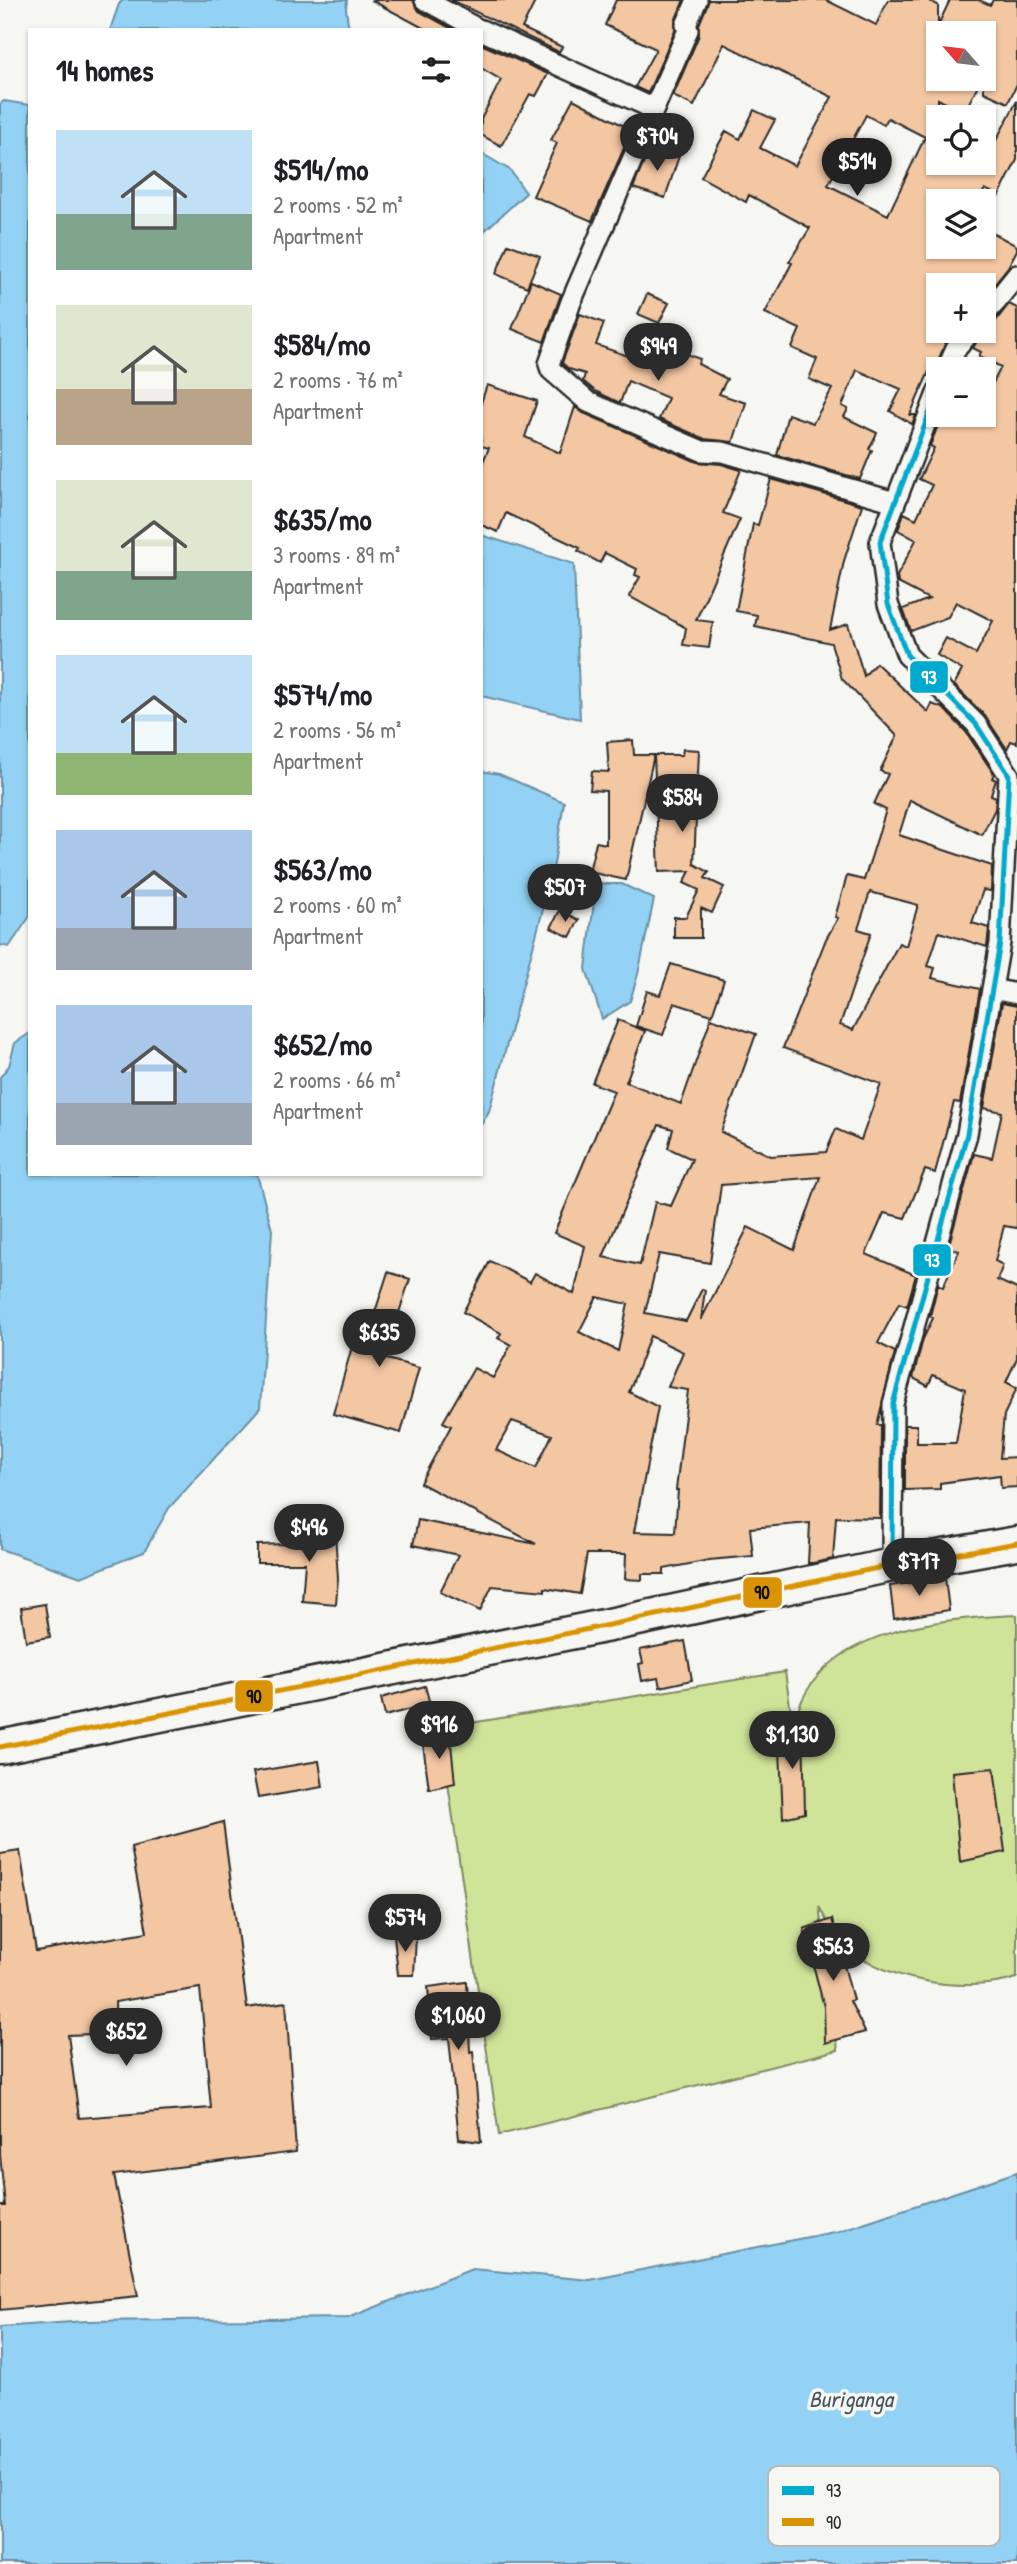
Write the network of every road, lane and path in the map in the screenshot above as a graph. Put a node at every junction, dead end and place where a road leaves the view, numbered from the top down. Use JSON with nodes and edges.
{"nodes":[{"id":1,"x":425,"y":0,"type":"edge"},
{"id":2,"x":697,"y":0,"type":"edge"},
{"id":3,"x":477,"y":28,"type":"edge"},
{"id":4,"x":483,"y":31,"type":"edge"},
{"id":5,"x":652,"y":108,"type":"junction"},
{"id":6,"x":1017,"y":275,"type":"edge"},
{"id":7,"x":996,"y":301,"type":"edge"},
{"id":8,"x":926,"y":422,"type":"edge"},
{"id":9,"x":895,"y":502,"type":"junction"},
{"id":10,"x":1009,"y":904,"type":"edge"},
{"id":11,"x":992,"y":989,"type":"junction"},
{"id":12,"x":1017,"y":994,"type":"edge"},
{"id":13,"x":1017,"y":1543,"type":"edge"},
{"id":14,"x":891,"y":1564,"type":"junction"},
{"id":15,"x":0,"y":1747,"type":"edge"}],
"edges":[{"from":1,"to":3,"type":"street"},
{"from":2,"to":5,"type":"street"},
{"from":4,"to":5,"type":"street"},
{"from":5,"to":9,"type":"street"},
{"from":6,"to":7,"type":"street"},
{"from":8,"to":9,"type":"street"},
{"from":9,"to":10,"type":"street"},
{"from":10,"to":11,"type":"street"},
{"from":11,"to":12,"type":"street"},
{"from":11,"to":14,"type":"street"},
{"from":13,"to":14,"type":"highway"},
{"from":14,"to":15,"type":"highway"}]}
